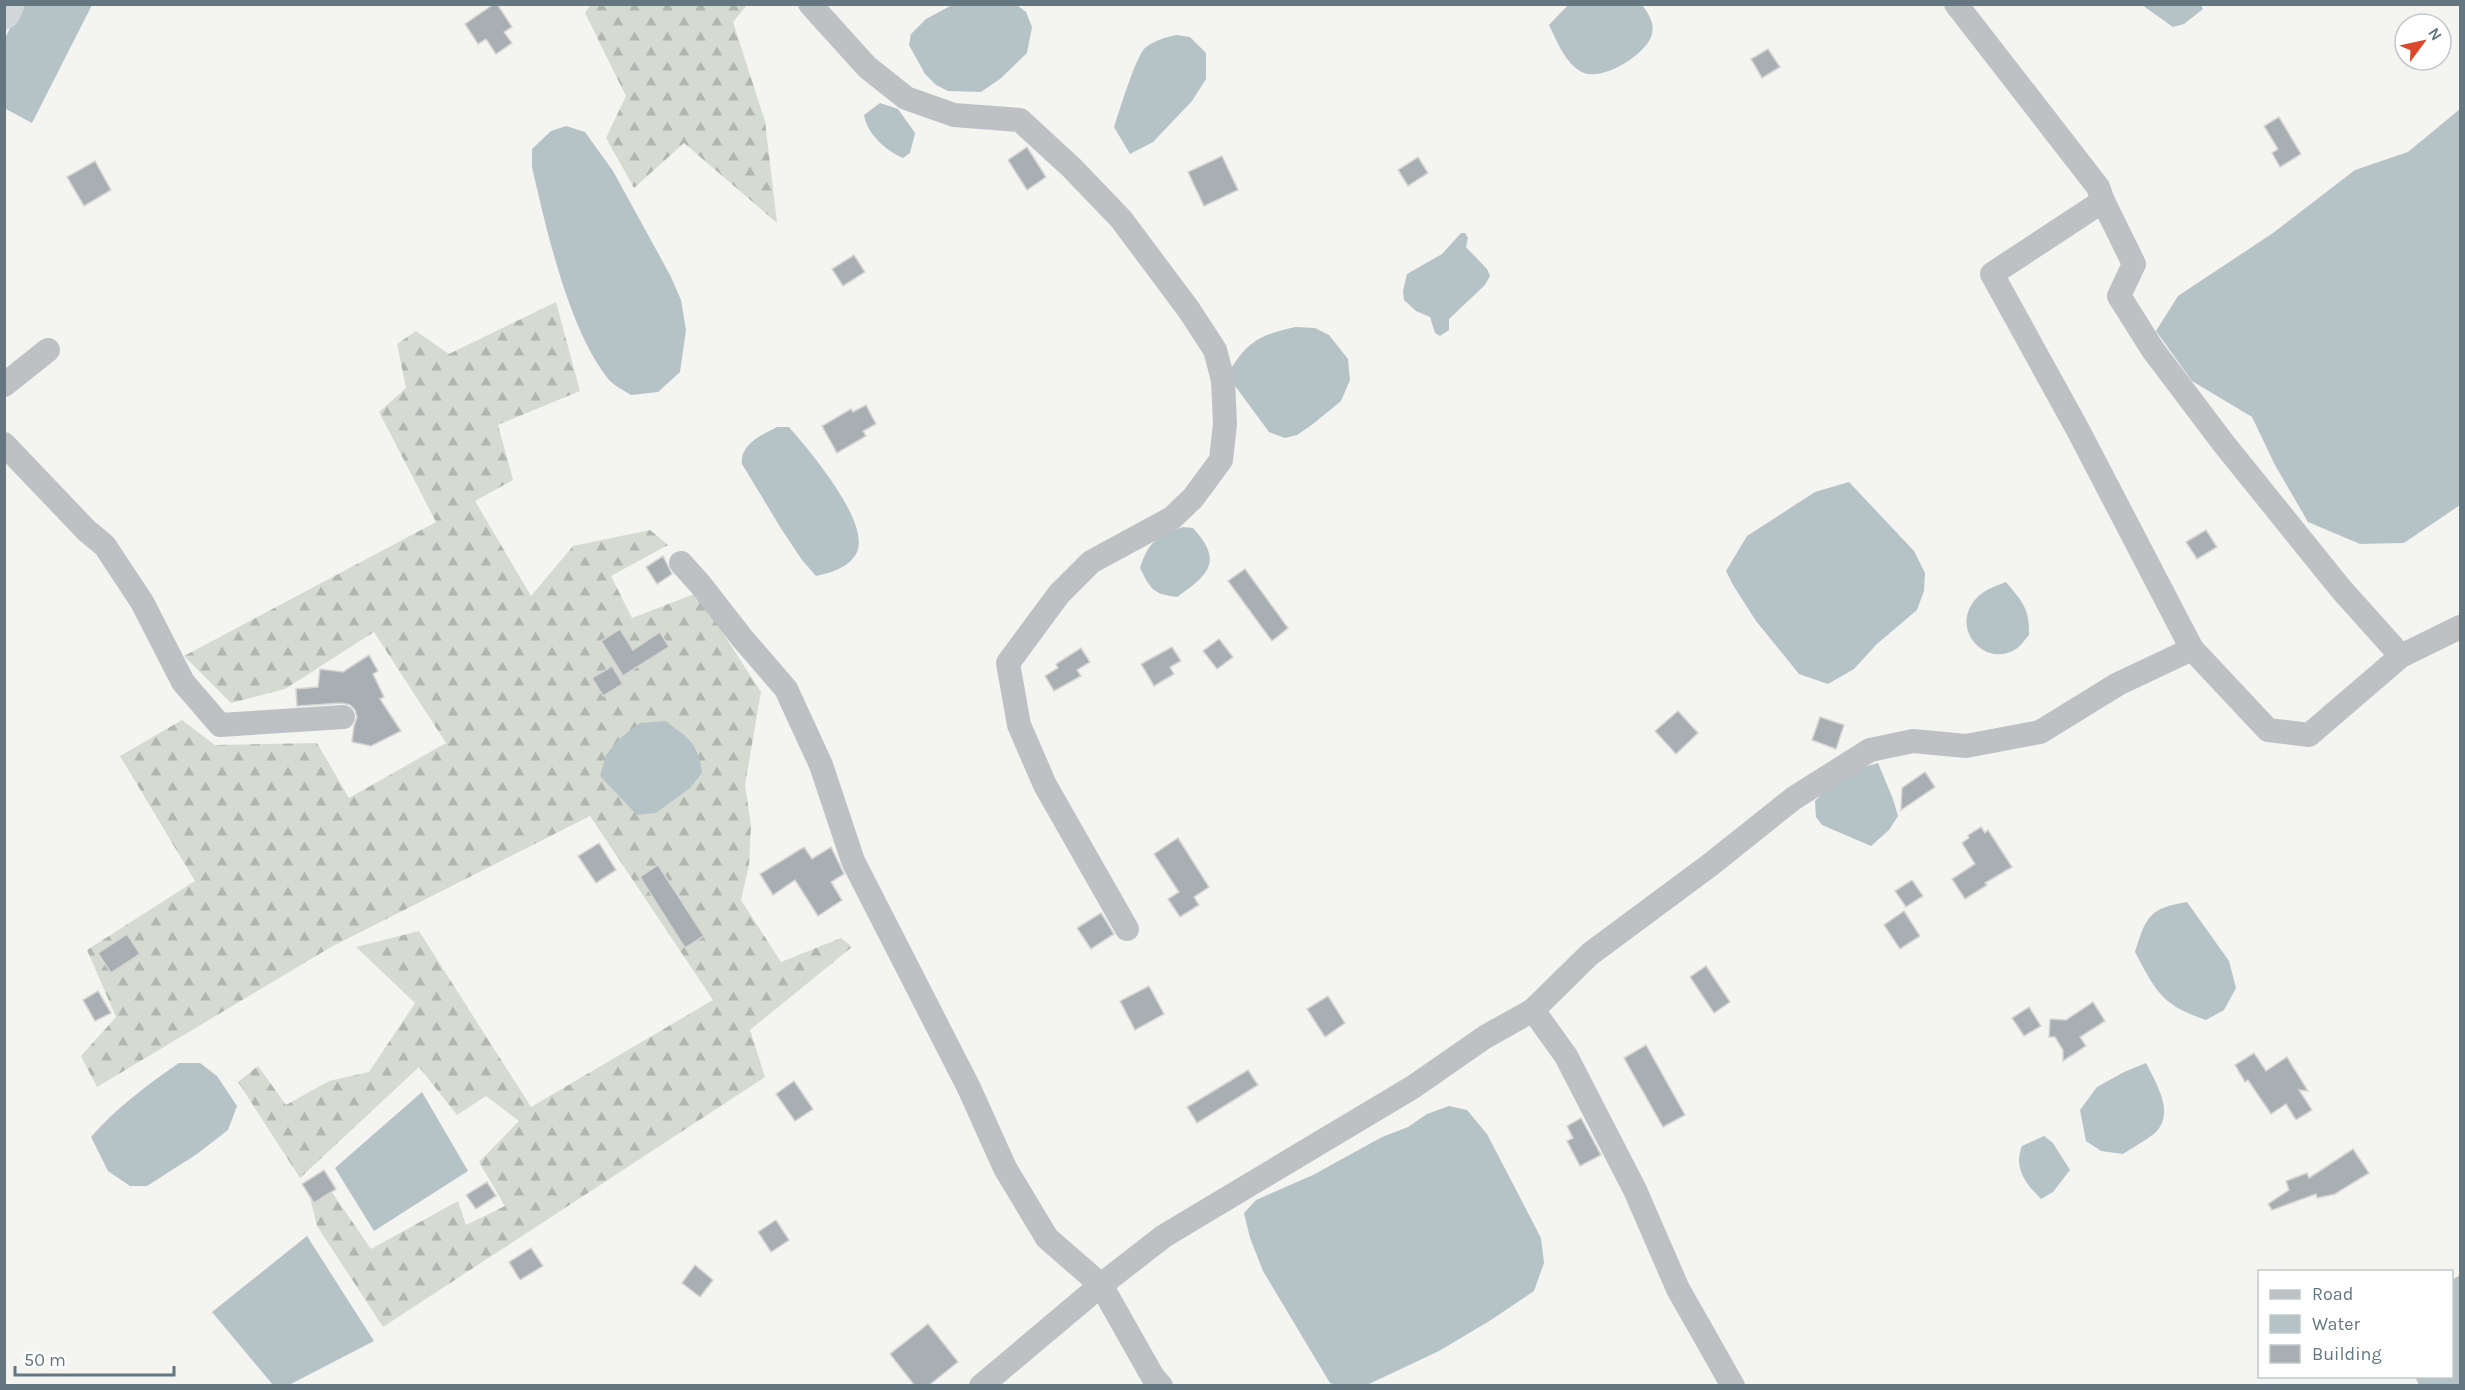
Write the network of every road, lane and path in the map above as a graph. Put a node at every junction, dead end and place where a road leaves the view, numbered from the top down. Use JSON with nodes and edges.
{"nodes":[{"id":1,"x":8,"y":4,"type":"edge"},
{"id":2,"x":810,"y":4,"type":"edge"},
{"id":3,"x":1956,"y":4,"type":"edge"},
{"id":4,"x":4,"y":13,"type":"edge"},
{"id":5,"x":2103,"y":201,"type":"junction"},
{"id":6,"x":48,"y":350,"type":"dead end"},
{"id":7,"x":4,"y":385,"type":"edge"},
{"id":8,"x":4,"y":444,"type":"edge"},
{"id":9,"x":681,"y":563,"type":"dead end"},
{"id":10,"x":2460,"y":627,"type":"edge"},
{"id":11,"x":2192,"y":650,"type":"junction"},
{"id":12,"x":2401,"y":656,"type":"junction"},
{"id":13,"x":342,"y":717,"type":"dead end"},
{"id":14,"x":1127,"y":929,"type":"dead end"},
{"id":15,"x":1533,"y":1010,"type":"junction"},
{"id":16,"x":1101,"y":1285,"type":"junction"},
{"id":17,"x":981,"y":1386,"type":"edge"},
{"id":18,"x":1161,"y":1386,"type":"edge"},
{"id":19,"x":1733,"y":1386,"type":"edge"}],
"edges":[{"from":1,"to":4,"type":"highway"},
{"from":2,"to":14,"type":"street"},
{"from":3,"to":5,"type":"street"},
{"from":5,"to":11,"type":"street"},
{"from":5,"to":12,"type":"street"},
{"from":6,"to":7,"type":"street"},
{"from":8,"to":13,"type":"street"},
{"from":9,"to":16,"type":"street"},
{"from":10,"to":12,"type":"street"},
{"from":11,"to":12,"type":"street"},
{"from":11,"to":15,"type":"street"},
{"from":15,"to":16,"type":"street"},
{"from":15,"to":19,"type":"street"},
{"from":16,"to":17,"type":"street"},
{"from":16,"to":18,"type":"street"}]}
